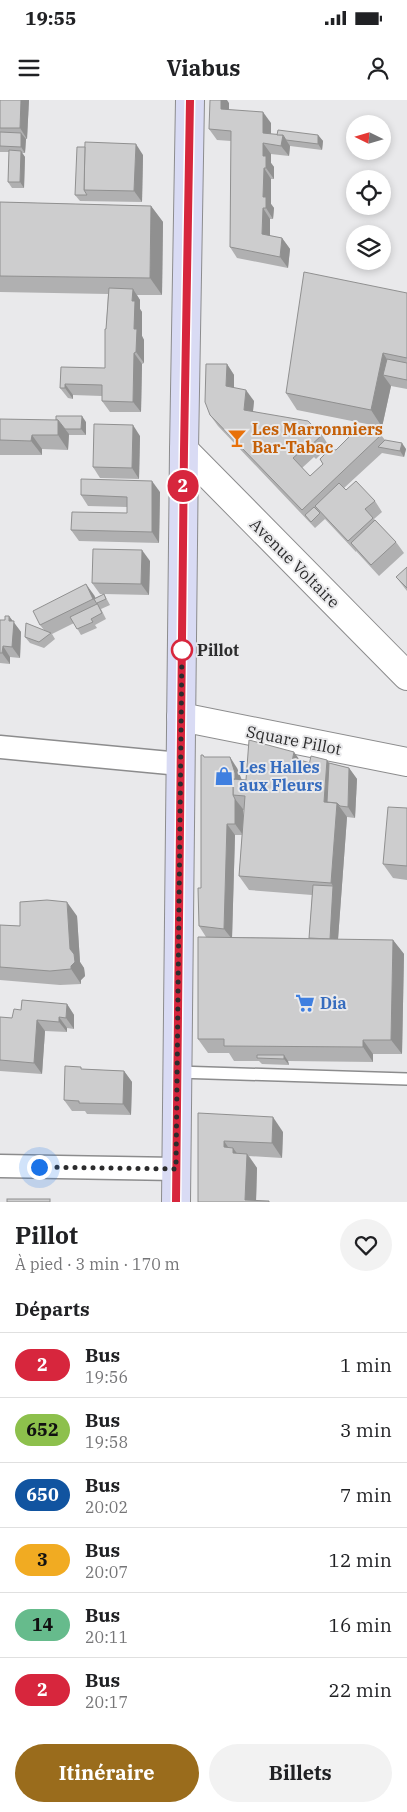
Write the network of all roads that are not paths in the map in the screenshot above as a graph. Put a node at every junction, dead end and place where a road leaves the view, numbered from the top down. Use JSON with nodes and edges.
{"nodes":[{"id":1,"x":190,"y":100,"type":"edge"},
{"id":2,"x":184,"y":450,"type":"junction"},
{"id":3,"x":407,"y":676,"type":"edge"},
{"id":4,"x":181,"y":718,"type":"junction"},
{"id":5,"x":0,"y":748,"type":"edge"},
{"id":6,"x":407,"y":762,"type":"edge"},
{"id":7,"x":180,"y":764,"type":"junction"},
{"id":8,"x":177,"y":1072,"type":"junction"},
{"id":9,"x":407,"y":1079,"type":"edge"},
{"id":10,"x":0,"y":1166,"type":"edge"},
{"id":11,"x":176,"y":1169,"type":"junction"},
{"id":12,"x":176,"y":1202,"type":"edge"}],
"edges":[{"from":1,"to":2,"type":"main road"},
{"from":2,"to":3,"type":"street","name":"Avenue Voltaire"},
{"from":2,"to":4,"type":"main road"},
{"from":4,"to":6,"type":"street","name":"Square Pillot"},
{"from":4,"to":7,"type":"main road"},
{"from":5,"to":7,"type":"street"},
{"from":7,"to":8,"type":"main road"},
{"from":8,"to":9,"type":"lane"},
{"from":8,"to":11,"type":"main road"},
{"from":10,"to":11,"type":"street"},
{"from":11,"to":12,"type":"main road"}]}
